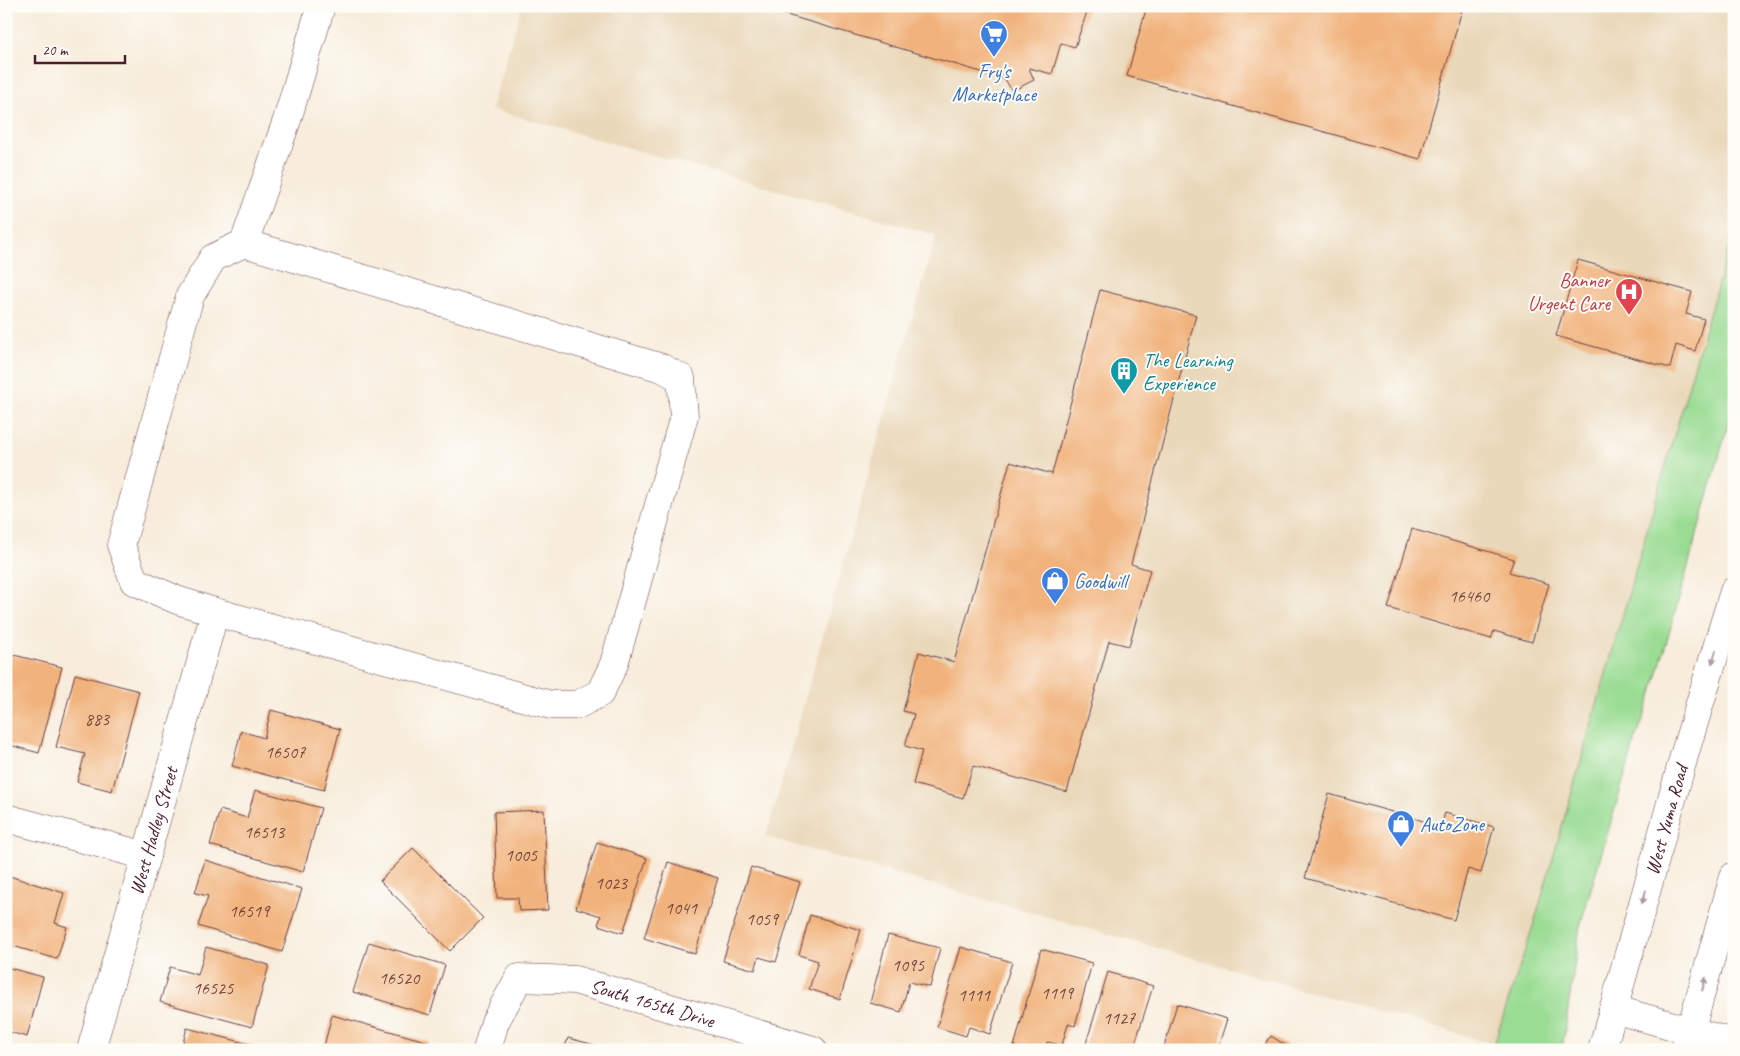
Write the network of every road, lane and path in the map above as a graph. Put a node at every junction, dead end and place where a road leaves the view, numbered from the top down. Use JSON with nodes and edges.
{"nodes":[{"id":1,"x":320,"y":6,"type":"edge"},
{"id":2,"x":244,"y":242,"type":"junction"},
{"id":3,"x":1734,"y":591,"type":"edge"},
{"id":4,"x":215,"y":612,"type":"junction"},
{"id":5,"x":6,"y":818,"type":"edge"},
{"id":6,"x":146,"y":856,"type":"junction"},
{"id":7,"x":1734,"y":876,"type":"edge"},
{"id":8,"x":1613,"y":1010,"type":"junction"},
{"id":9,"x":1688,"y":1040,"type":"edge"},
{"id":10,"x":1734,"y":1043,"type":"edge"},
{"id":11,"x":91,"y":1050,"type":"edge"},
{"id":12,"x":487,"y":1050,"type":"edge"},
{"id":13,"x":813,"y":1050,"type":"edge"},
{"id":14,"x":1602,"y":1050,"type":"edge"}],
"edges":[{"from":1,"to":2,"type":"street"},
{"from":2,"to":4,"type":"street"},
{"from":2,"to":4,"type":"street"},
{"from":3,"to":8,"type":"street","name":"West Yuma Road","one_way":true},
{"from":4,"to":6,"type":"street","name":"West Hadley Street"},
{"from":5,"to":6,"type":"street"},
{"from":6,"to":11,"type":"street","name":"West Hadley Street"},
{"from":9,"to":7,"type":"street","one_way":true},
{"from":8,"to":9,"type":"street"},
{"from":8,"to":14,"type":"street","name":"West Yuma Road"},
{"from":9,"to":10,"type":"street"},
{"from":12,"to":13,"type":"street","name":"South 165th Drive"}]}
